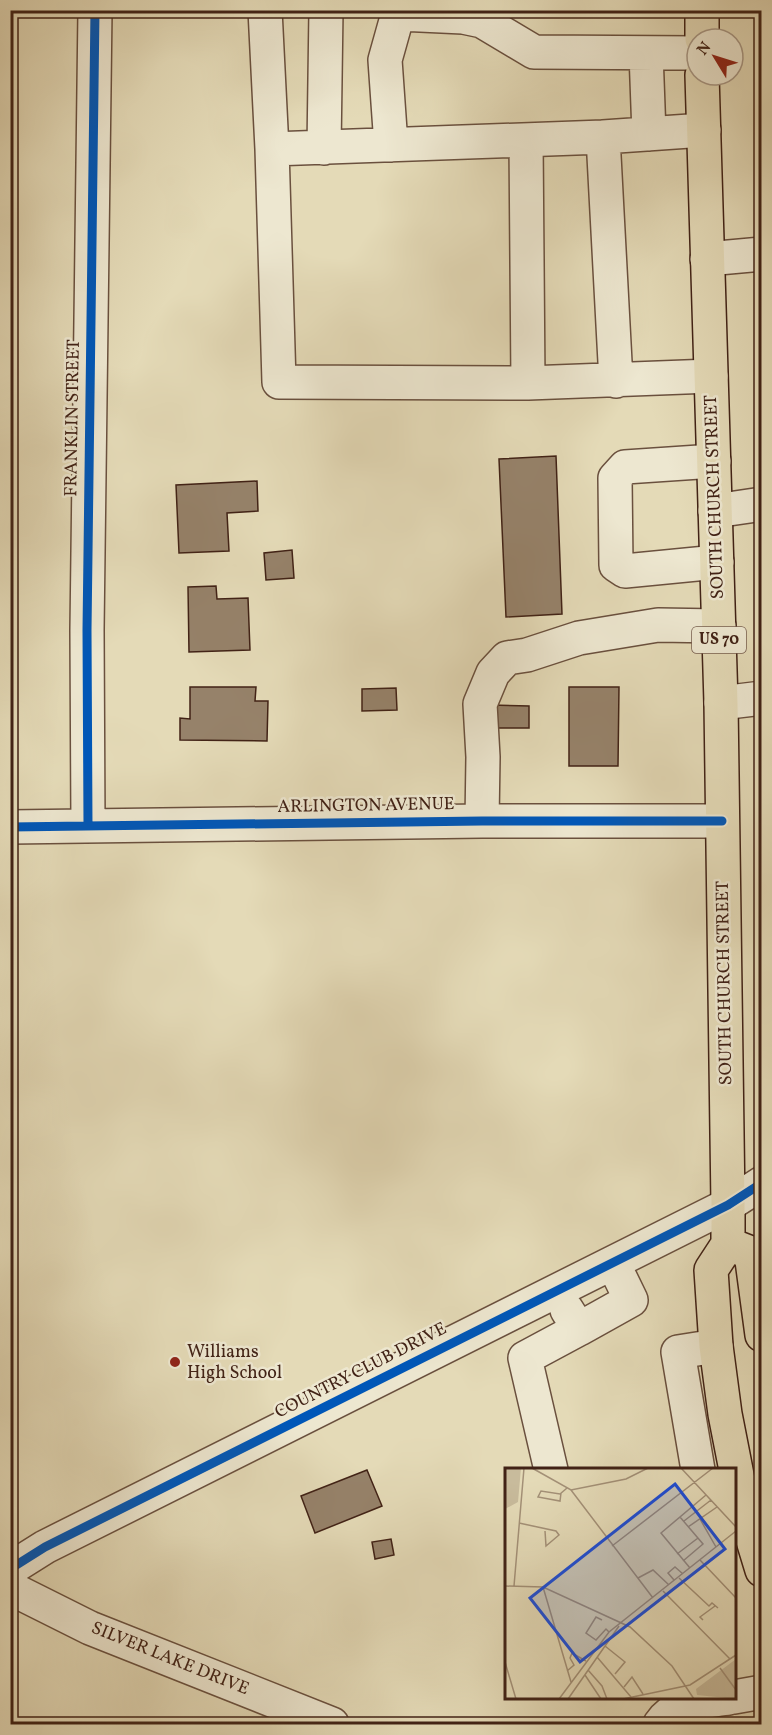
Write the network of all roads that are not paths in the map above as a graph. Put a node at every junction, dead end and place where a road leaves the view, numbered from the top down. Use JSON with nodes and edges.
{"nodes":[{"id":1,"x":94,"y":10,"type":"edge"},
{"id":2,"x":265,"y":10,"type":"edge"},
{"id":3,"x":326,"y":10,"type":"edge"},
{"id":4,"x":702,"y":10,"type":"edge"},
{"id":5,"x":399,"y":12,"type":"edge"},
{"id":6,"x":702,"y":27,"type":"edge"},
{"id":7,"x":646,"y":53,"type":"junction"},
{"id":8,"x":685,"y":53,"type":"edge"},
{"id":9,"x":702,"y":87,"type":"edge"},
{"id":10,"x":704,"y":130,"type":"junction"},
{"id":11,"x":650,"y":134,"type":"junction"},
{"id":12,"x":603,"y":137,"type":"junction"},
{"id":13,"x":526,"y":140,"type":"junction"},
{"id":14,"x":391,"y":145,"type":"junction"},
{"id":15,"x":324,"y":148,"type":"junction"},
{"id":16,"x":273,"y":149,"type":"junction"},
{"id":17,"x":762,"y":254,"type":"edge"},
{"id":18,"x":707,"y":260,"type":"junction"},
{"id":19,"x":711,"y":376,"type":"junction"},
{"id":20,"x":616,"y":381,"type":"junction"},
{"id":21,"x":528,"y":383,"type":"junction"},
{"id":22,"x":714,"y":461,"type":"junction"},
{"id":23,"x":762,"y":504,"type":"edge"},
{"id":24,"x":716,"y":511,"type":"junction"},
{"id":25,"x":717,"y":562,"type":"junction"},
{"id":26,"x":719,"y":626,"type":"junction"},
{"id":27,"x":762,"y":698,"type":"edge"},
{"id":28,"x":721,"y":703,"type":"junction"},
{"id":29,"x":482,"y":821,"type":"junction"},
{"id":30,"x":722,"y":821,"type":"junction"},
{"id":31,"x":88,"y":826,"type":"junction"},
{"id":32,"x":10,"y":827,"type":"edge"},
{"id":33,"x":762,"y":1183,"type":"edge"},
{"id":34,"x":728,"y":1205,"type":"junction"},
{"id":35,"x":728,"y":1244,"type":"junction"},
{"id":36,"x":613,"y":1263,"type":"junction"},
{"id":37,"x":557,"y":1291,"type":"junction"},
{"id":38,"x":505,"y":1317,"type":"junction"},
{"id":39,"x":579,"y":1329,"type":"junction"},
{"id":40,"x":762,"y":1335,"type":"edge"},
{"id":41,"x":716,"y":1346,"type":"junction"},
{"id":42,"x":525,"y":1358,"type":"junction"},
{"id":43,"x":551,"y":1468,"type":"edge"},
{"id":44,"x":698,"y":1468,"type":"edge"},
{"id":45,"x":734,"y":1468,"type":"edge"},
{"id":46,"x":736,"y":1482,"type":"edge"},
{"id":47,"x":10,"y":1569,"type":"edge"},
{"id":48,"x":762,"y":1570,"type":"edge"},
{"id":49,"x":10,"y":1588,"type":"edge"},
{"id":50,"x":762,"y":1692,"type":"edge"},
{"id":51,"x":736,"y":1696,"type":"edge"},
{"id":52,"x":723,"y":1699,"type":"edge"},
{"id":53,"x":332,"y":1725,"type":"edge"},
{"id":54,"x":660,"y":1725,"type":"edge"}],
"edges":[{"from":1,"to":31,"type":"street","name":"FRANKLIN STREET"},
{"from":2,"to":16,"type":"street"},
{"from":3,"to":15,"type":"street"},
{"from":4,"to":6,"type":"main road"},
{"from":5,"to":7,"type":"street"},
{"from":5,"to":14,"type":"street"},
{"from":7,"to":8,"type":"street"},
{"from":7,"to":11,"type":"street"},
{"from":9,"to":10,"type":"main road","name":"SOUTH CHURCH STREET","number":"US 70"},
{"from":10,"to":11,"type":"street"},
{"from":10,"to":18,"type":"main road","name":"SOUTH CHURCH STREET","number":"US 70"},
{"from":11,"to":12,"type":"street"},
{"from":12,"to":13,"type":"street"},
{"from":12,"to":20,"type":"street"},
{"from":13,"to":14,"type":"street"},
{"from":13,"to":21,"type":"street"},
{"from":14,"to":15,"type":"street"},
{"from":15,"to":16,"type":"street"},
{"from":16,"to":21,"type":"street"},
{"from":17,"to":18,"type":"street"},
{"from":18,"to":19,"type":"main road","name":"SOUTH CHURCH STREET","number":"US 70"},
{"from":19,"to":20,"type":"street"},
{"from":19,"to":22,"type":"main road","name":"SOUTH CHURCH STREET","number":"US 70"},
{"from":20,"to":21,"type":"street"},
{"from":22,"to":24,"type":"main road","name":"SOUTH CHURCH STREET","number":"US 70"},
{"from":22,"to":25,"type":"street"},
{"from":23,"to":24,"type":"street"},
{"from":24,"to":25,"type":"main road","name":"SOUTH CHURCH STREET","number":"US 70"},
{"from":25,"to":26,"type":"main road","name":"SOUTH CHURCH STREET","number":"US 70"},
{"from":26,"to":28,"type":"main road","name":"SOUTH CHURCH STREET","number":"US 70"},
{"from":26,"to":29,"type":"street"},
{"from":27,"to":28,"type":"street"},
{"from":28,"to":30,"type":"main road","name":"SOUTH CHURCH STREET","number":"US 70"},
{"from":29,"to":30,"type":"street","name":"ARLINGTON AVENUE"},
{"from":29,"to":31,"type":"street","name":"ARLINGTON AVENUE"},
{"from":30,"to":34,"type":"main road","name":"SOUTH CHURCH STREET","number":"US 70"},
{"from":31,"to":32,"type":"street","name":"ARLINGTON AVENUE"},
{"from":33,"to":34,"type":"street","name":"COUNTRY CLUB DRIVE"},
{"from":34,"to":35,"type":"main road","name":"SOUTH CHURCH STREET","number":"US 70"},
{"from":34,"to":36,"type":"street","name":"COUNTRY CLUB DRIVE"},
{"from":35,"to":40,"type":"main road"},
{"from":35,"to":41,"type":"main road"},
{"from":36,"to":37,"type":"street","name":"COUNTRY CLUB DRIVE"},
{"from":36,"to":39,"type":"street"},
{"from":37,"to":38,"type":"street","name":"COUNTRY CLUB DRIVE"},
{"from":37,"to":39,"type":"street"},
{"from":38,"to":42,"type":"street"},
{"from":38,"to":47,"type":"street","name":"COUNTRY CLUB DRIVE"},
{"from":39,"to":42,"type":"street"},
{"from":41,"to":44,"type":"street"},
{"from":41,"to":45,"type":"main road"},
{"from":42,"to":43,"type":"street"},
{"from":46,"to":48,"type":"main road"},
{"from":49,"to":53,"type":"street","name":"SILVER LAKE DRIVE"},
{"from":50,"to":51,"type":"street"},
{"from":52,"to":54,"type":"street"}]}
